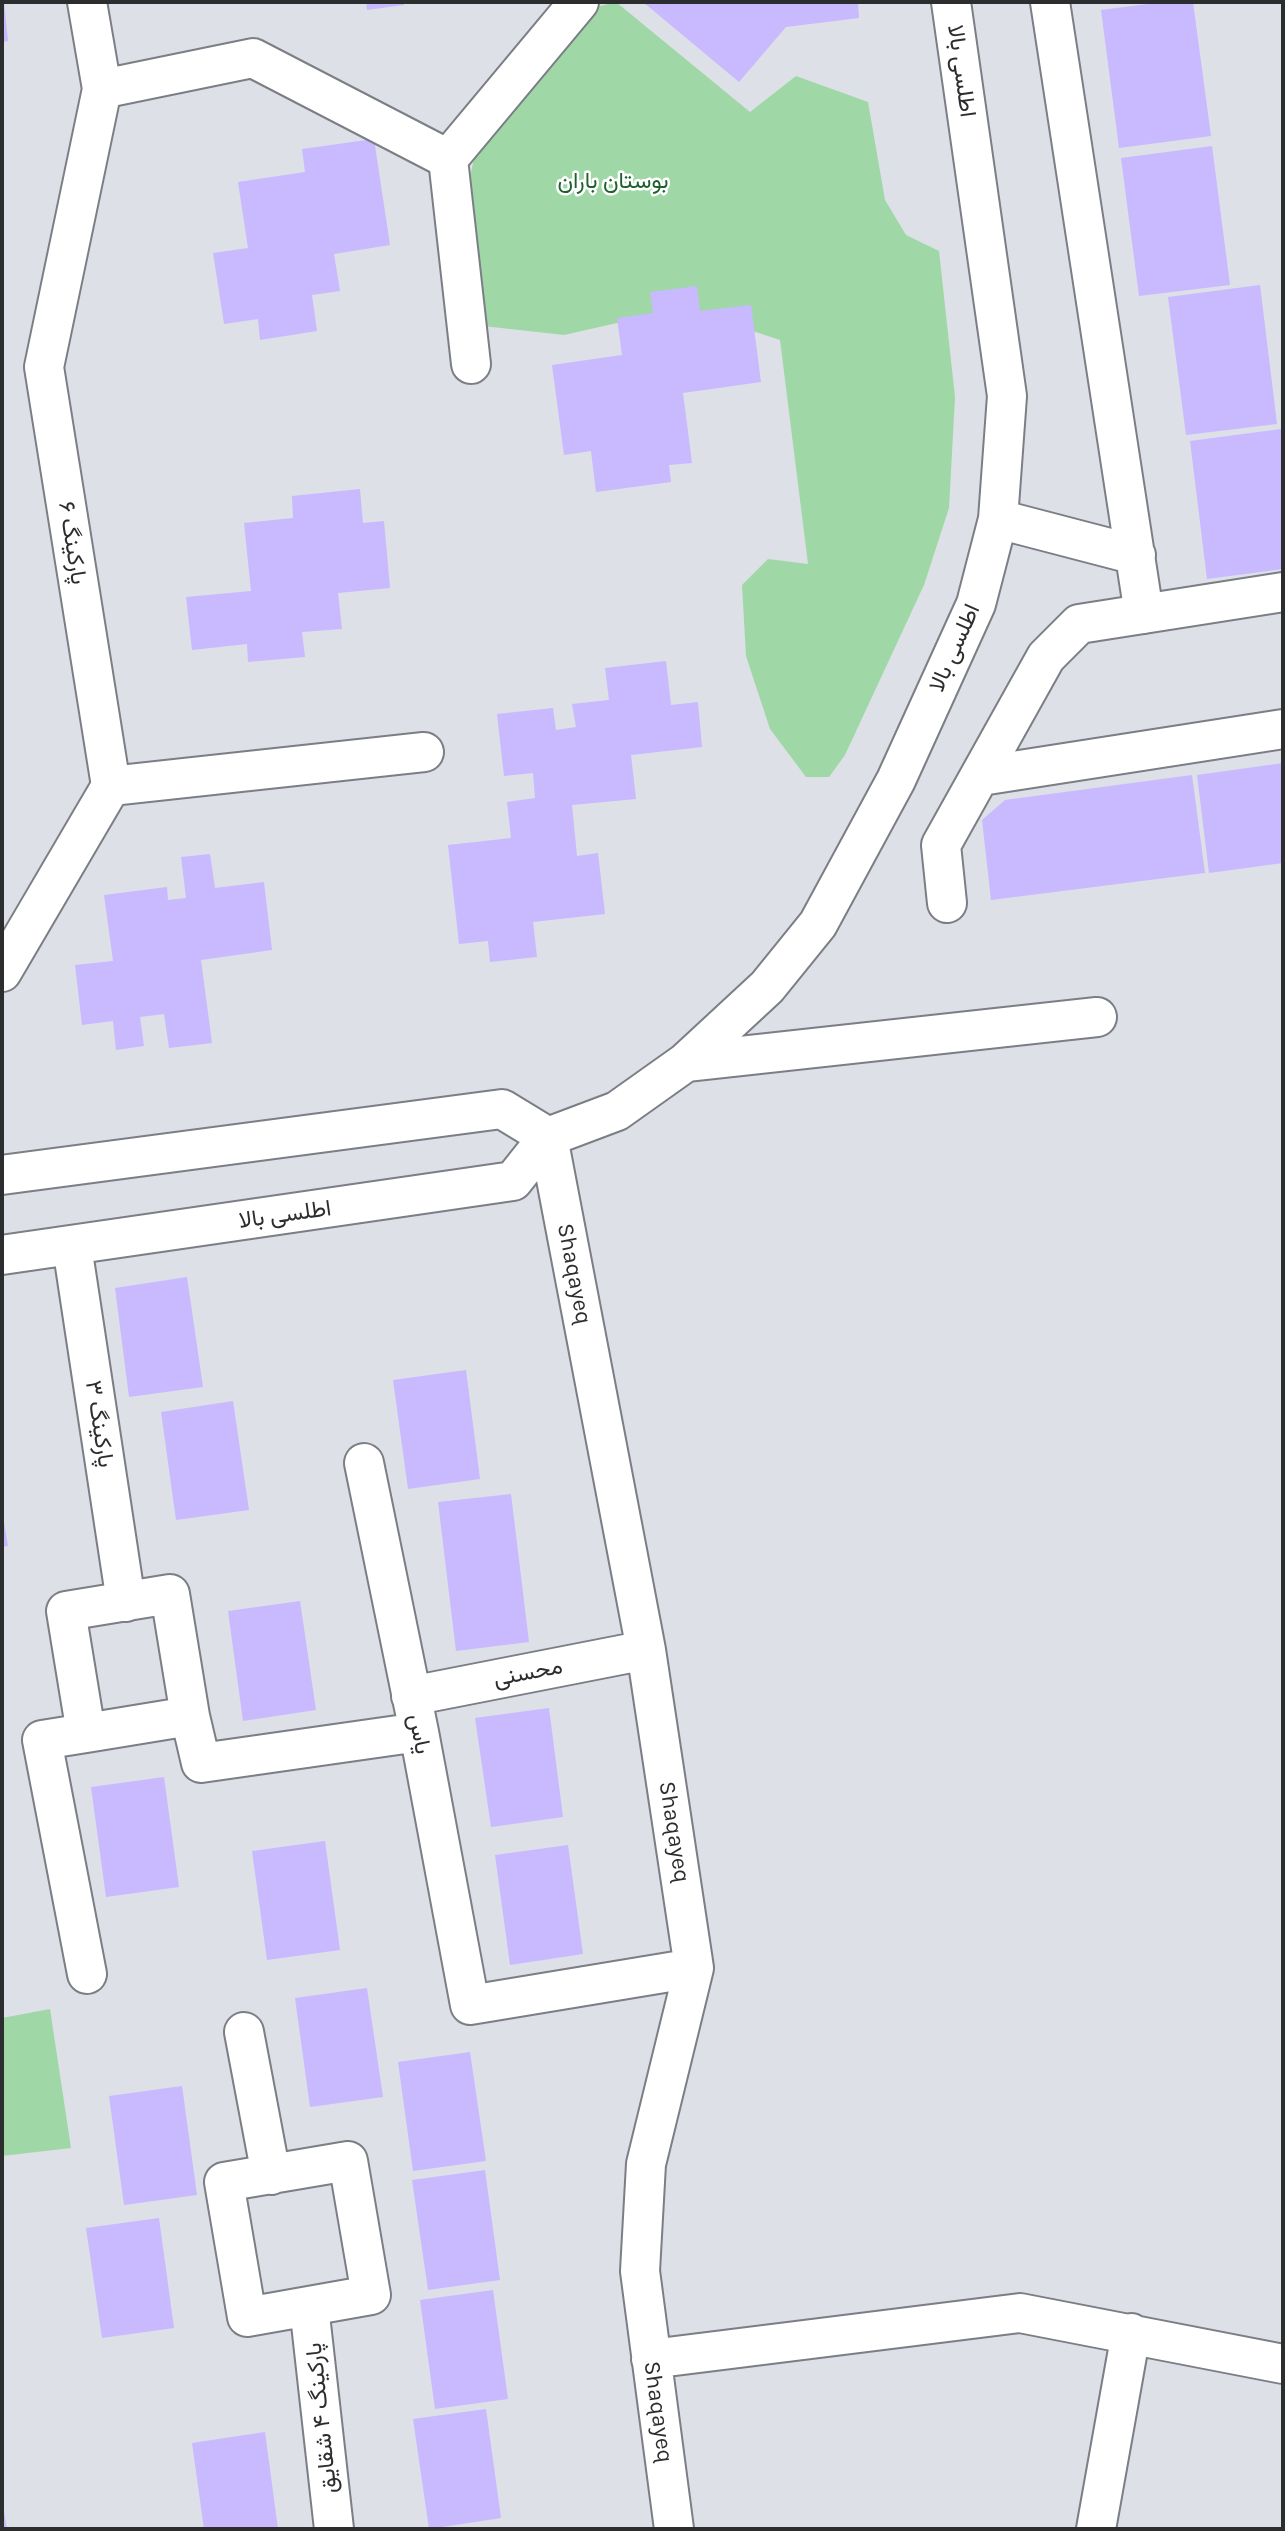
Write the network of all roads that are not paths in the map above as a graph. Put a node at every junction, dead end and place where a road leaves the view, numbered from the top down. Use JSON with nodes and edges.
{"nodes":[{"id":1,"x":87,"y":2,"type":"edge"},
{"id":2,"x":579,"y":2,"type":"edge"},
{"id":3,"x":954,"y":2,"type":"edge"},
{"id":4,"x":1049,"y":2,"type":"edge"},
{"id":5,"x":102,"y":89,"type":"junction"},
{"id":6,"x":448,"y":159,"type":"junction"},
{"id":7,"x":471,"y":364,"type":"dead end"},
{"id":8,"x":998,"y":519,"type":"junction"},
{"id":9,"x":1136,"y":555,"type":"junction"},
{"id":10,"x":1283,"y":592,"type":"edge"},
{"id":11,"x":1144,"y":614,"type":"junction"},
{"id":12,"x":1283,"y":729,"type":"edge"},
{"id":13,"x":424,"y":752,"type":"dead end"},
{"id":14,"x":981,"y":776,"type":"junction"},
{"id":15,"x":111,"y":786,"type":"junction"},
{"id":16,"x":947,"y":904,"type":"dead end"},
{"id":17,"x":2,"y":972,"type":"edge"},
{"id":18,"x":1097,"y":1017,"type":"dead end"},
{"id":19,"x":686,"y":1062,"type":"junction"},
{"id":20,"x":548,"y":1137,"type":"junction"},
{"id":21,"x":2,"y":1175,"type":"edge"},
{"id":22,"x":72,"y":1246,"type":"junction"},
{"id":23,"x":2,"y":1255,"type":"edge"},
{"id":24,"x":365,"y":1463,"type":"dead end"},
{"id":25,"x":126,"y":1602,"type":"junction"},
{"id":26,"x":646,"y":1650,"type":"junction"},
{"id":27,"x":415,"y":1714,"type":"junction"},
{"id":28,"x":190,"y":1716,"type":"junction"},
{"id":29,"x":86,"y":1733,"type":"junction"},
{"id":30,"x":694,"y":1968,"type":"junction"},
{"id":31,"x":87,"y":1974,"type":"dead end"},
{"id":32,"x":244,"y":2032,"type":"dead end"},
{"id":33,"x":271,"y":2175,"type":"junction"},
{"id":34,"x":309,"y":2306,"type":"junction"},
{"id":35,"x":1131,"y":2333,"type":"junction"},
{"id":36,"x":651,"y":2359,"type":"junction"},
{"id":37,"x":1283,"y":2364,"type":"edge"},
{"id":38,"x":334,"y":2529,"type":"edge"},
{"id":39,"x":674,"y":2529,"type":"edge"},
{"id":40,"x":1097,"y":2529,"type":"edge"}],
"edges":[{"from":1,"to":5,"type":"street"},
{"from":2,"to":6,"type":"street"},
{"from":3,"to":8,"type":"street","name":"اطلسی بالا"},
{"from":4,"to":9,"type":"street"},
{"from":5,"to":6,"type":"street"},
{"from":5,"to":15,"type":"street","name":"پارکینگ ۶"},
{"from":6,"to":7,"type":"street"},
{"from":8,"to":9,"type":"street"},
{"from":8,"to":19,"type":"street","name":"اطلسی بالا"},
{"from":9,"to":11,"type":"street"},
{"from":10,"to":11,"type":"street"},
{"from":11,"to":14,"type":"street"},
{"from":12,"to":14,"type":"street"},
{"from":13,"to":15,"type":"street"},
{"from":14,"to":16,"type":"street"},
{"from":15,"to":17,"type":"street"},
{"from":18,"to":19,"type":"street"},
{"from":19,"to":20,"type":"street","name":"اطلسی بالا"},
{"from":20,"to":21,"type":"street"},
{"from":20,"to":22,"type":"street","name":"اطلسی بالا"},
{"from":20,"to":26,"type":"street","name":"Shaqayeq"},
{"from":22,"to":23,"type":"street","name":"اطلسی بالا"},
{"from":22,"to":25,"type":"street","name":"پارکینگ ۳"},
{"from":24,"to":27,"type":"street","name":"یاس"},
{"from":25,"to":28,"type":"street"},
{"from":25,"to":29,"type":"street"},
{"from":26,"to":27,"type":"street","name":"محسنی"},
{"from":26,"to":30,"type":"street","name":"Shaqayeq"},
{"from":27,"to":28,"type":"street","name":"محسنی"},
{"from":27,"to":30,"type":"street","name":"یاس"},
{"from":28,"to":29,"type":"street"},
{"from":29,"to":31,"type":"street"},
{"from":30,"to":36,"type":"street","name":"Shaqayeq"},
{"from":32,"to":33,"type":"street"},
{"from":33,"to":34,"type":"street"},
{"from":33,"to":34,"type":"street"},
{"from":34,"to":38,"type":"street","name":"پارکینگ ۴ شقایق"},
{"from":35,"to":36,"type":"street"},
{"from":35,"to":37,"type":"street"},
{"from":35,"to":40,"type":"street"},
{"from":36,"to":39,"type":"street","name":"Shaqayeq"}]}
